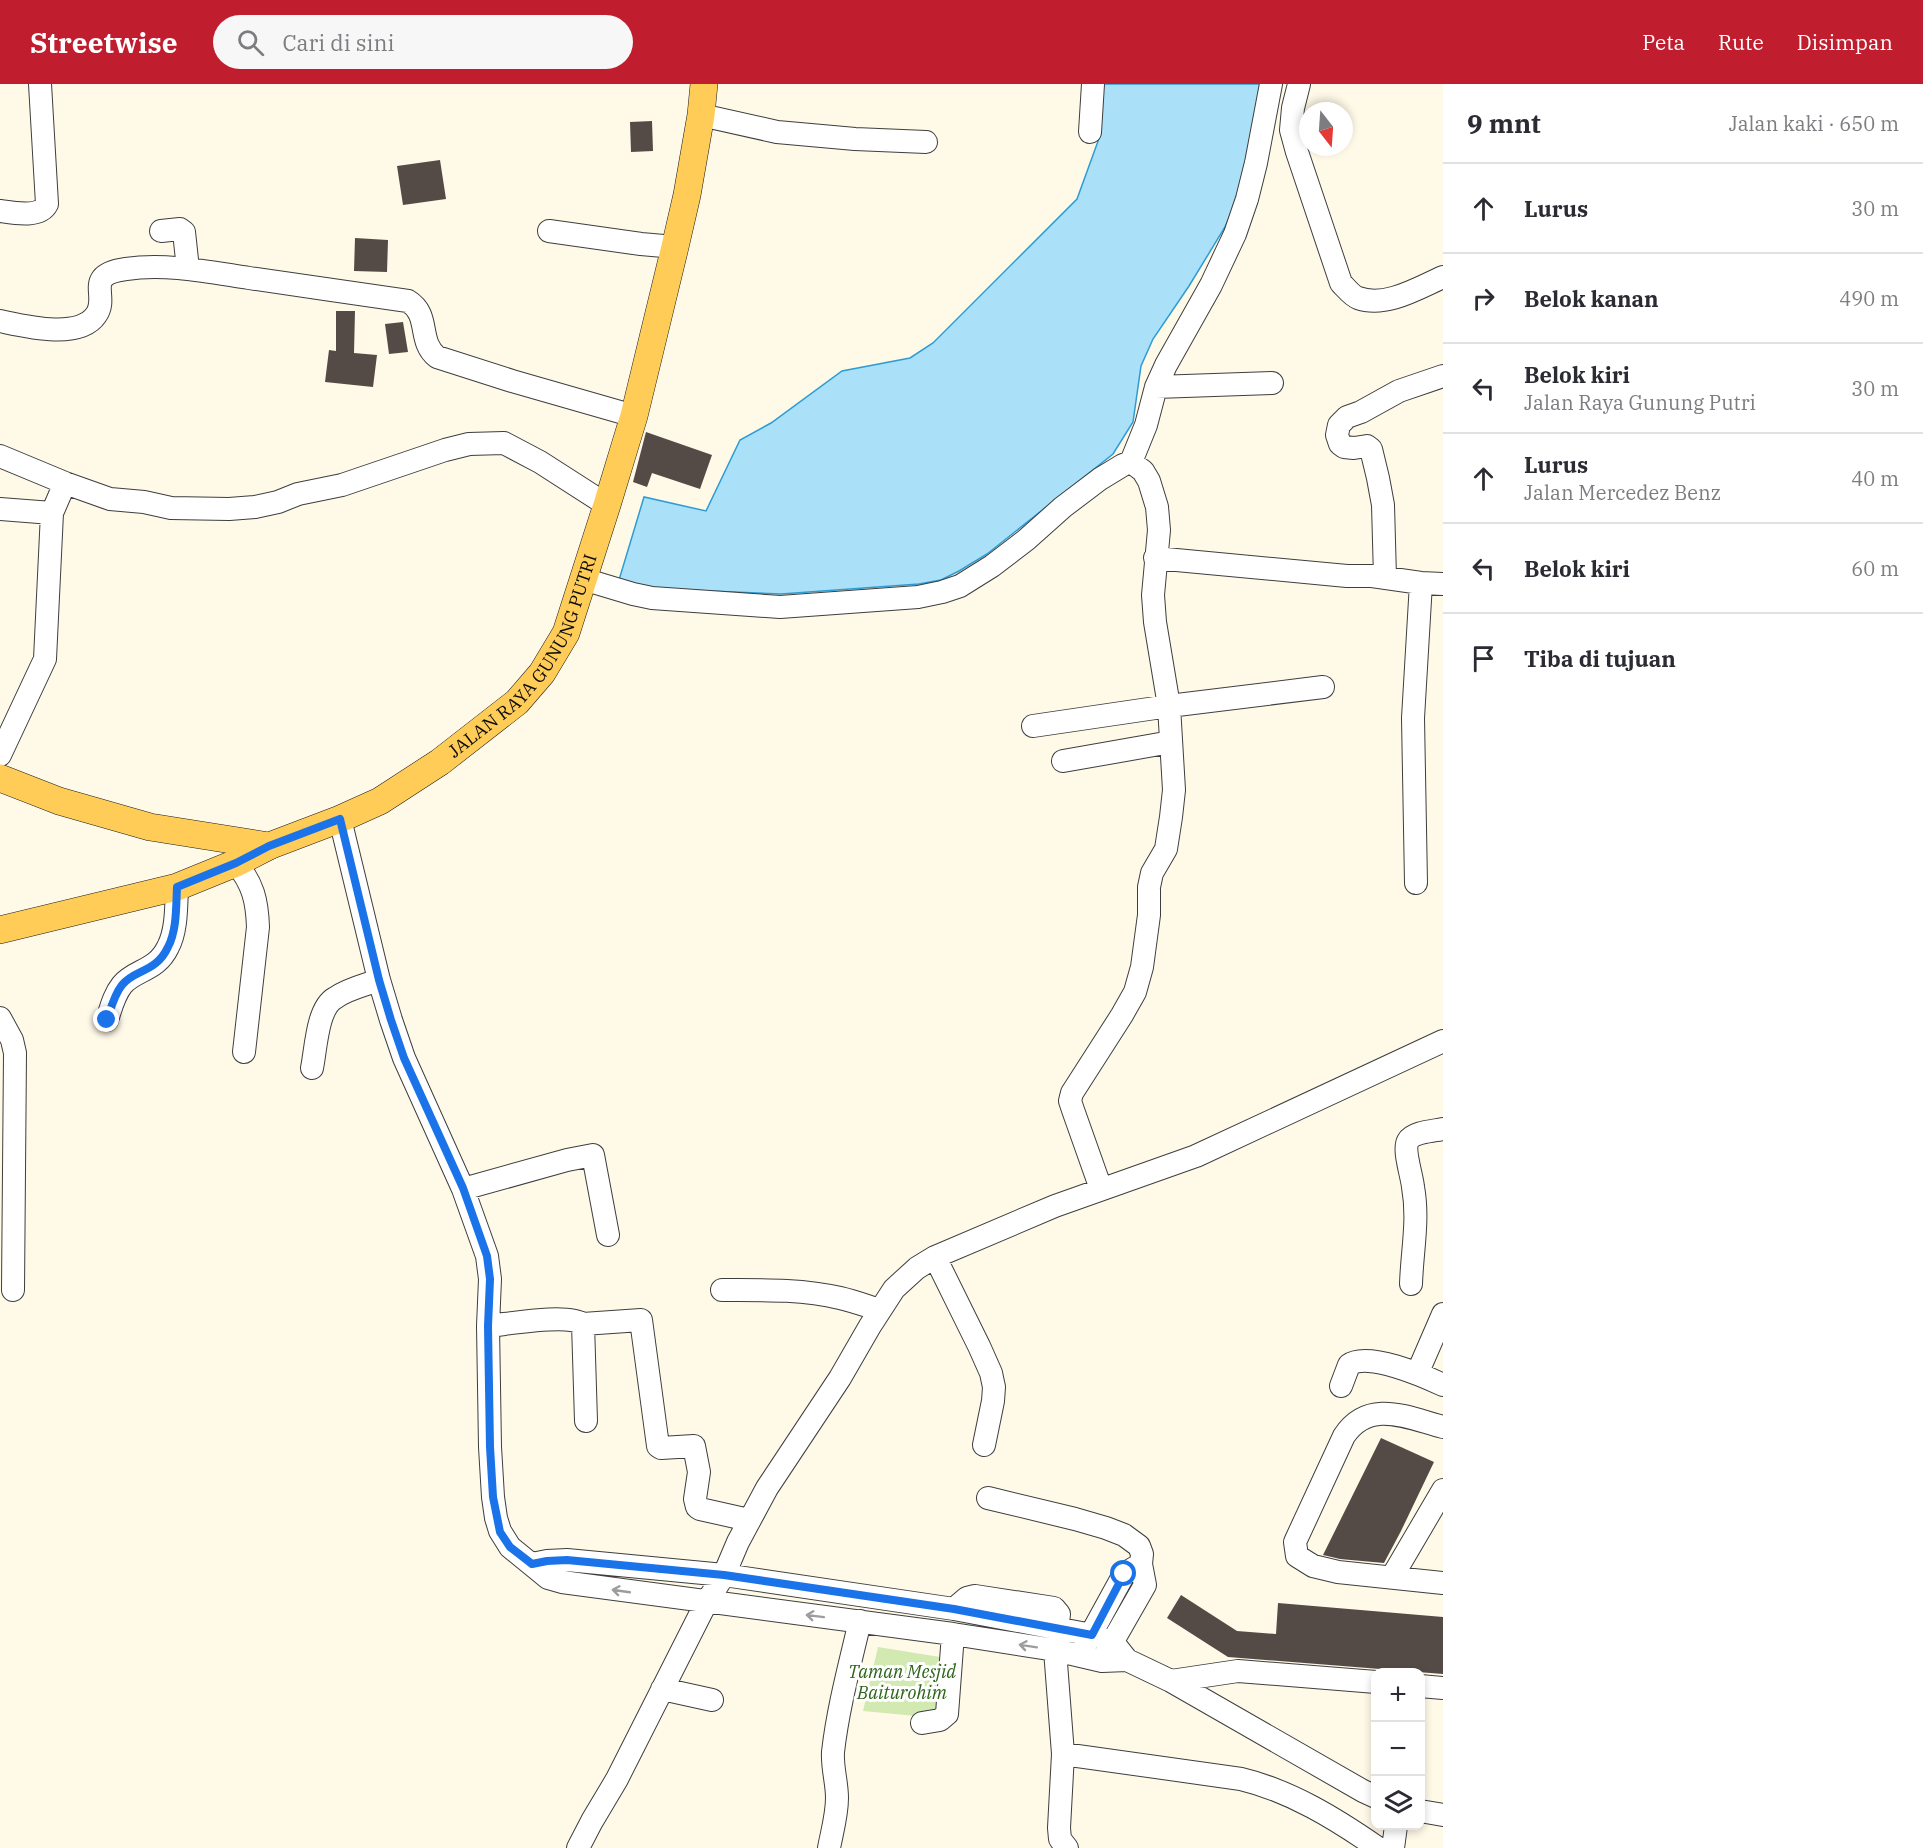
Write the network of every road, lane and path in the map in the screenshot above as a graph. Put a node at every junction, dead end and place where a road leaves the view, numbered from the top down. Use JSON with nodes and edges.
{"nodes":[{"id":1,"x":40,"y":84,"type":"edge"},
{"id":2,"x":704,"y":84,"type":"edge"},
{"id":3,"x":1093,"y":84,"type":"edge"},
{"id":4,"x":1271,"y":84,"type":"edge"},
{"id":5,"x":1299,"y":84,"type":"edge"},
{"id":6,"x":701,"y":115,"type":"junction"},
{"id":7,"x":1090,"y":132,"type":"dead end"},
{"id":8,"x":927,"y":142,"type":"dead end"},
{"id":9,"x":0,"y":211,"type":"edge"},
{"id":10,"x":161,"y":231,"type":"dead end"},
{"id":11,"x":549,"y":231,"type":"dead end"},
{"id":12,"x":675,"y":247,"type":"junction"},
{"id":13,"x":188,"y":269,"type":"junction"},
{"id":14,"x":1443,"y":277,"type":"edge"},
{"id":15,"x":0,"y":321,"type":"edge"},
{"id":16,"x":1443,"y":376,"type":"edge"},
{"id":17,"x":1272,"y":383,"type":"dead end"},
{"id":18,"x":1156,"y":387,"type":"junction"},
{"id":19,"x":634,"y":416,"type":"junction"},
{"id":20,"x":0,"y":456,"type":"edge"},
{"id":21,"x":1131,"y":462,"type":"junction"},
{"id":22,"x":65,"y":483,"type":"junction"},
{"id":23,"x":607,"y":505,"type":"junction"},
{"id":24,"x":0,"y":509,"type":"edge"},
{"id":25,"x":52,"y":513,"type":"junction"},
{"id":26,"x":1155,"y":558,"type":"junction"},
{"id":27,"x":1385,"y":577,"type":"junction"},
{"id":28,"x":583,"y":579,"type":"junction"},
{"id":29,"x":1432,"y":584,"type":"edge"},
{"id":30,"x":1323,"y":687,"type":"dead end"},
{"id":31,"x":1169,"y":706,"type":"junction"},
{"id":32,"x":1033,"y":726,"type":"dead end"},
{"id":33,"x":1171,"y":742,"type":"junction"},
{"id":34,"x":0,"y":755,"type":"edge"},
{"id":35,"x":1063,"y":761,"type":"dead end"},
{"id":36,"x":0,"y":778,"type":"edge"},
{"id":37,"x":340,"y":819,"type":"junction"},
{"id":38,"x":269,"y":846,"type":"junction"},
{"id":39,"x":236,"y":863,"type":"junction"},
{"id":40,"x":1416,"y":883,"type":"dead end"},
{"id":41,"x":177,"y":887,"type":"junction"},
{"id":42,"x":0,"y":930,"type":"edge"},
{"id":43,"x":379,"y":980,"type":"junction"},
{"id":44,"x":0,"y":1018,"type":"edge"},
{"id":45,"x":107,"y":1020,"type":"dead end"},
{"id":46,"x":1443,"y":1041,"type":"edge"},
{"id":47,"x":244,"y":1052,"type":"dead end"},
{"id":48,"x":312,"y":1068,"type":"dead end"},
{"id":49,"x":1443,"y":1129,"type":"edge"},
{"id":50,"x":463,"y":1188,"type":"junction"},
{"id":51,"x":1101,"y":1190,"type":"junction"},
{"id":52,"x":608,"y":1235,"type":"dead end"},
{"id":53,"x":934,"y":1257,"type":"junction"},
{"id":54,"x":1411,"y":1284,"type":"dead end"},
{"id":55,"x":13,"y":1290,"type":"dead end"},
{"id":56,"x":722,"y":1290,"type":"dead end"},
{"id":57,"x":880,"y":1310,"type":"junction"},
{"id":58,"x":1443,"y":1314,"type":"edge"},
{"id":59,"x":583,"y":1324,"type":"junction"},
{"id":60,"x":488,"y":1326,"type":"junction"},
{"id":61,"x":1417,"y":1374,"type":"junction"},
{"id":62,"x":1443,"y":1385,"type":"edge"},
{"id":63,"x":1341,"y":1386,"type":"dead end"},
{"id":64,"x":586,"y":1421,"type":"dead end"},
{"id":65,"x":1443,"y":1427,"type":"edge"},
{"id":66,"x":984,"y":1445,"type":"dead end"},
{"id":67,"x":1443,"y":1490,"type":"edge"},
{"id":68,"x":988,"y":1498,"type":"dead end"},
{"id":69,"x":749,"y":1520,"type":"junction"},
{"id":70,"x":532,"y":1564,"type":"junction"},
{"id":71,"x":724,"y":1575,"type":"junction"},
{"id":72,"x":1392,"y":1577,"type":"junction"},
{"id":73,"x":1443,"y":1583,"type":"edge"},
{"id":74,"x":706,"y":1602,"type":"junction"},
{"id":75,"x":860,"y":1621,"type":"junction"},
{"id":76,"x":1058,"y":1627,"type":"junction"},
{"id":77,"x":953,"y":1634,"type":"junction"},
{"id":78,"x":1102,"y":1646,"type":"junction"},
{"id":79,"x":1055,"y":1650,"type":"junction"},
{"id":80,"x":1171,"y":1681,"type":"junction"},
{"id":81,"x":1371,"y":1682,"type":"edge"},
{"id":82,"x":1425,"y":1686,"type":"edge"},
{"id":83,"x":1443,"y":1688,"type":"edge"},
{"id":84,"x":662,"y":1689,"type":"junction"},
{"id":85,"x":712,"y":1700,"type":"dead end"},
{"id":86,"x":922,"y":1723,"type":"dead end"},
{"id":87,"x":1063,"y":1754,"type":"junction"},
{"id":88,"x":1371,"y":1795,"type":"edge"},
{"id":89,"x":1425,"y":1812,"type":"edge"},
{"id":90,"x":1443,"y":1815,"type":"edge"},
{"id":91,"x":1395,"y":1830,"type":"edge"},
{"id":92,"x":579,"y":1848,"type":"edge"},
{"id":93,"x":829,"y":1848,"type":"edge"},
{"id":94,"x":1067,"y":1848,"type":"edge"},
{"id":95,"x":1378,"y":1848,"type":"edge"},
{"id":96,"x":1393,"y":1848,"type":"edge"}],
"edges":[{"from":1,"to":9,"type":"street"},
{"from":2,"to":6,"type":"main road","name":"JALAN RAYA GUNUNG PUTRI"},
{"from":3,"to":7,"type":"street"},
{"from":4,"to":18,"type":"street"},
{"from":5,"to":14,"type":"street"},
{"from":6,"to":8,"type":"street"},
{"from":6,"to":12,"type":"main road","name":"JALAN RAYA GUNUNG PUTRI"},
{"from":10,"to":13,"type":"street"},
{"from":11,"to":12,"type":"street"},
{"from":12,"to":19,"type":"main road","name":"JALAN RAYA GUNUNG PUTRI"},
{"from":13,"to":15,"type":"street"},
{"from":13,"to":19,"type":"street"},
{"from":16,"to":27,"type":"street"},
{"from":17,"to":18,"type":"street"},
{"from":18,"to":21,"type":"street"},
{"from":19,"to":23,"type":"main road","name":"JALAN RAYA GUNUNG PUTRI"},
{"from":20,"to":22,"type":"street"},
{"from":21,"to":26,"type":"street"},
{"from":21,"to":28,"type":"street"},
{"from":22,"to":23,"type":"street"},
{"from":22,"to":25,"type":"street"},
{"from":23,"to":28,"type":"main road","name":"JALAN RAYA GUNUNG PUTRI"},
{"from":24,"to":25,"type":"street"},
{"from":25,"to":34,"type":"street"},
{"from":26,"to":27,"type":"street"},
{"from":26,"to":31,"type":"street"},
{"from":27,"to":29,"type":"street"},
{"from":28,"to":37,"type":"main road","name":"JALAN RAYA GUNUNG PUTRI"},
{"from":29,"to":40,"type":"street"},
{"from":30,"to":31,"type":"street"},
{"from":31,"to":32,"type":"street"},
{"from":31,"to":33,"type":"street"},
{"from":33,"to":35,"type":"street"},
{"from":33,"to":51,"type":"street"},
{"from":36,"to":38,"type":"main road","name":"JALAN RAYA GUNUNG PUTRI"},
{"from":37,"to":38,"type":"main road","name":"JALAN RAYA GUNUNG PUTRI"},
{"from":37,"to":43,"type":"street"},
{"from":38,"to":39,"type":"main road"},
{"from":39,"to":41,"type":"main road"},
{"from":39,"to":47,"type":"street"},
{"from":41,"to":42,"type":"main road"},
{"from":41,"to":45,"type":"street"},
{"from":43,"to":48,"type":"street"},
{"from":43,"to":50,"type":"street"},
{"from":44,"to":55,"type":"street"},
{"from":46,"to":51,"type":"street"},
{"from":49,"to":54,"type":"street"},
{"from":50,"to":52,"type":"street"},
{"from":50,"to":60,"type":"street"},
{"from":51,"to":53,"type":"street"},
{"from":53,"to":57,"type":"street"},
{"from":53,"to":66,"type":"street"},
{"from":56,"to":57,"type":"street"},
{"from":57,"to":69,"type":"street"},
{"from":58,"to":61,"type":"street"},
{"from":59,"to":60,"type":"street"},
{"from":59,"to":64,"type":"street"},
{"from":59,"to":69,"type":"street"},
{"from":60,"to":70,"type":"street"},
{"from":61,"to":62,"type":"street"},
{"from":61,"to":63,"type":"street"},
{"from":65,"to":72,"type":"street"},
{"from":67,"to":72,"type":"street"},
{"from":68,"to":78,"type":"street"},
{"from":69,"to":71,"type":"street"},
{"from":70,"to":71,"type":"street"},
{"from":74,"to":70,"type":"street","one_way":true},
{"from":71,"to":74,"type":"street"},
{"from":71,"to":76,"type":"street"},
{"from":72,"to":73,"type":"street"},
{"from":75,"to":74,"type":"street","one_way":true},
{"from":74,"to":84,"type":"street"},
{"from":75,"to":77,"type":"street"},
{"from":75,"to":93,"type":"street"},
{"from":76,"to":78,"type":"street"},
{"from":76,"to":79,"type":"street"},
{"from":79,"to":77,"type":"street","one_way":true},
{"from":77,"to":86,"type":"street"},
{"from":78,"to":79,"type":"street"},
{"from":78,"to":80,"type":"street"},
{"from":79,"to":87,"type":"street"},
{"from":80,"to":81,"type":"street"},
{"from":80,"to":88,"type":"street"},
{"from":82,"to":83,"type":"street"},
{"from":84,"to":85,"type":"street"},
{"from":84,"to":92,"type":"street"},
{"from":87,"to":94,"type":"street"},
{"from":87,"to":95,"type":"street"},
{"from":89,"to":90,"type":"street"},
{"from":91,"to":96,"type":"street"}]}
